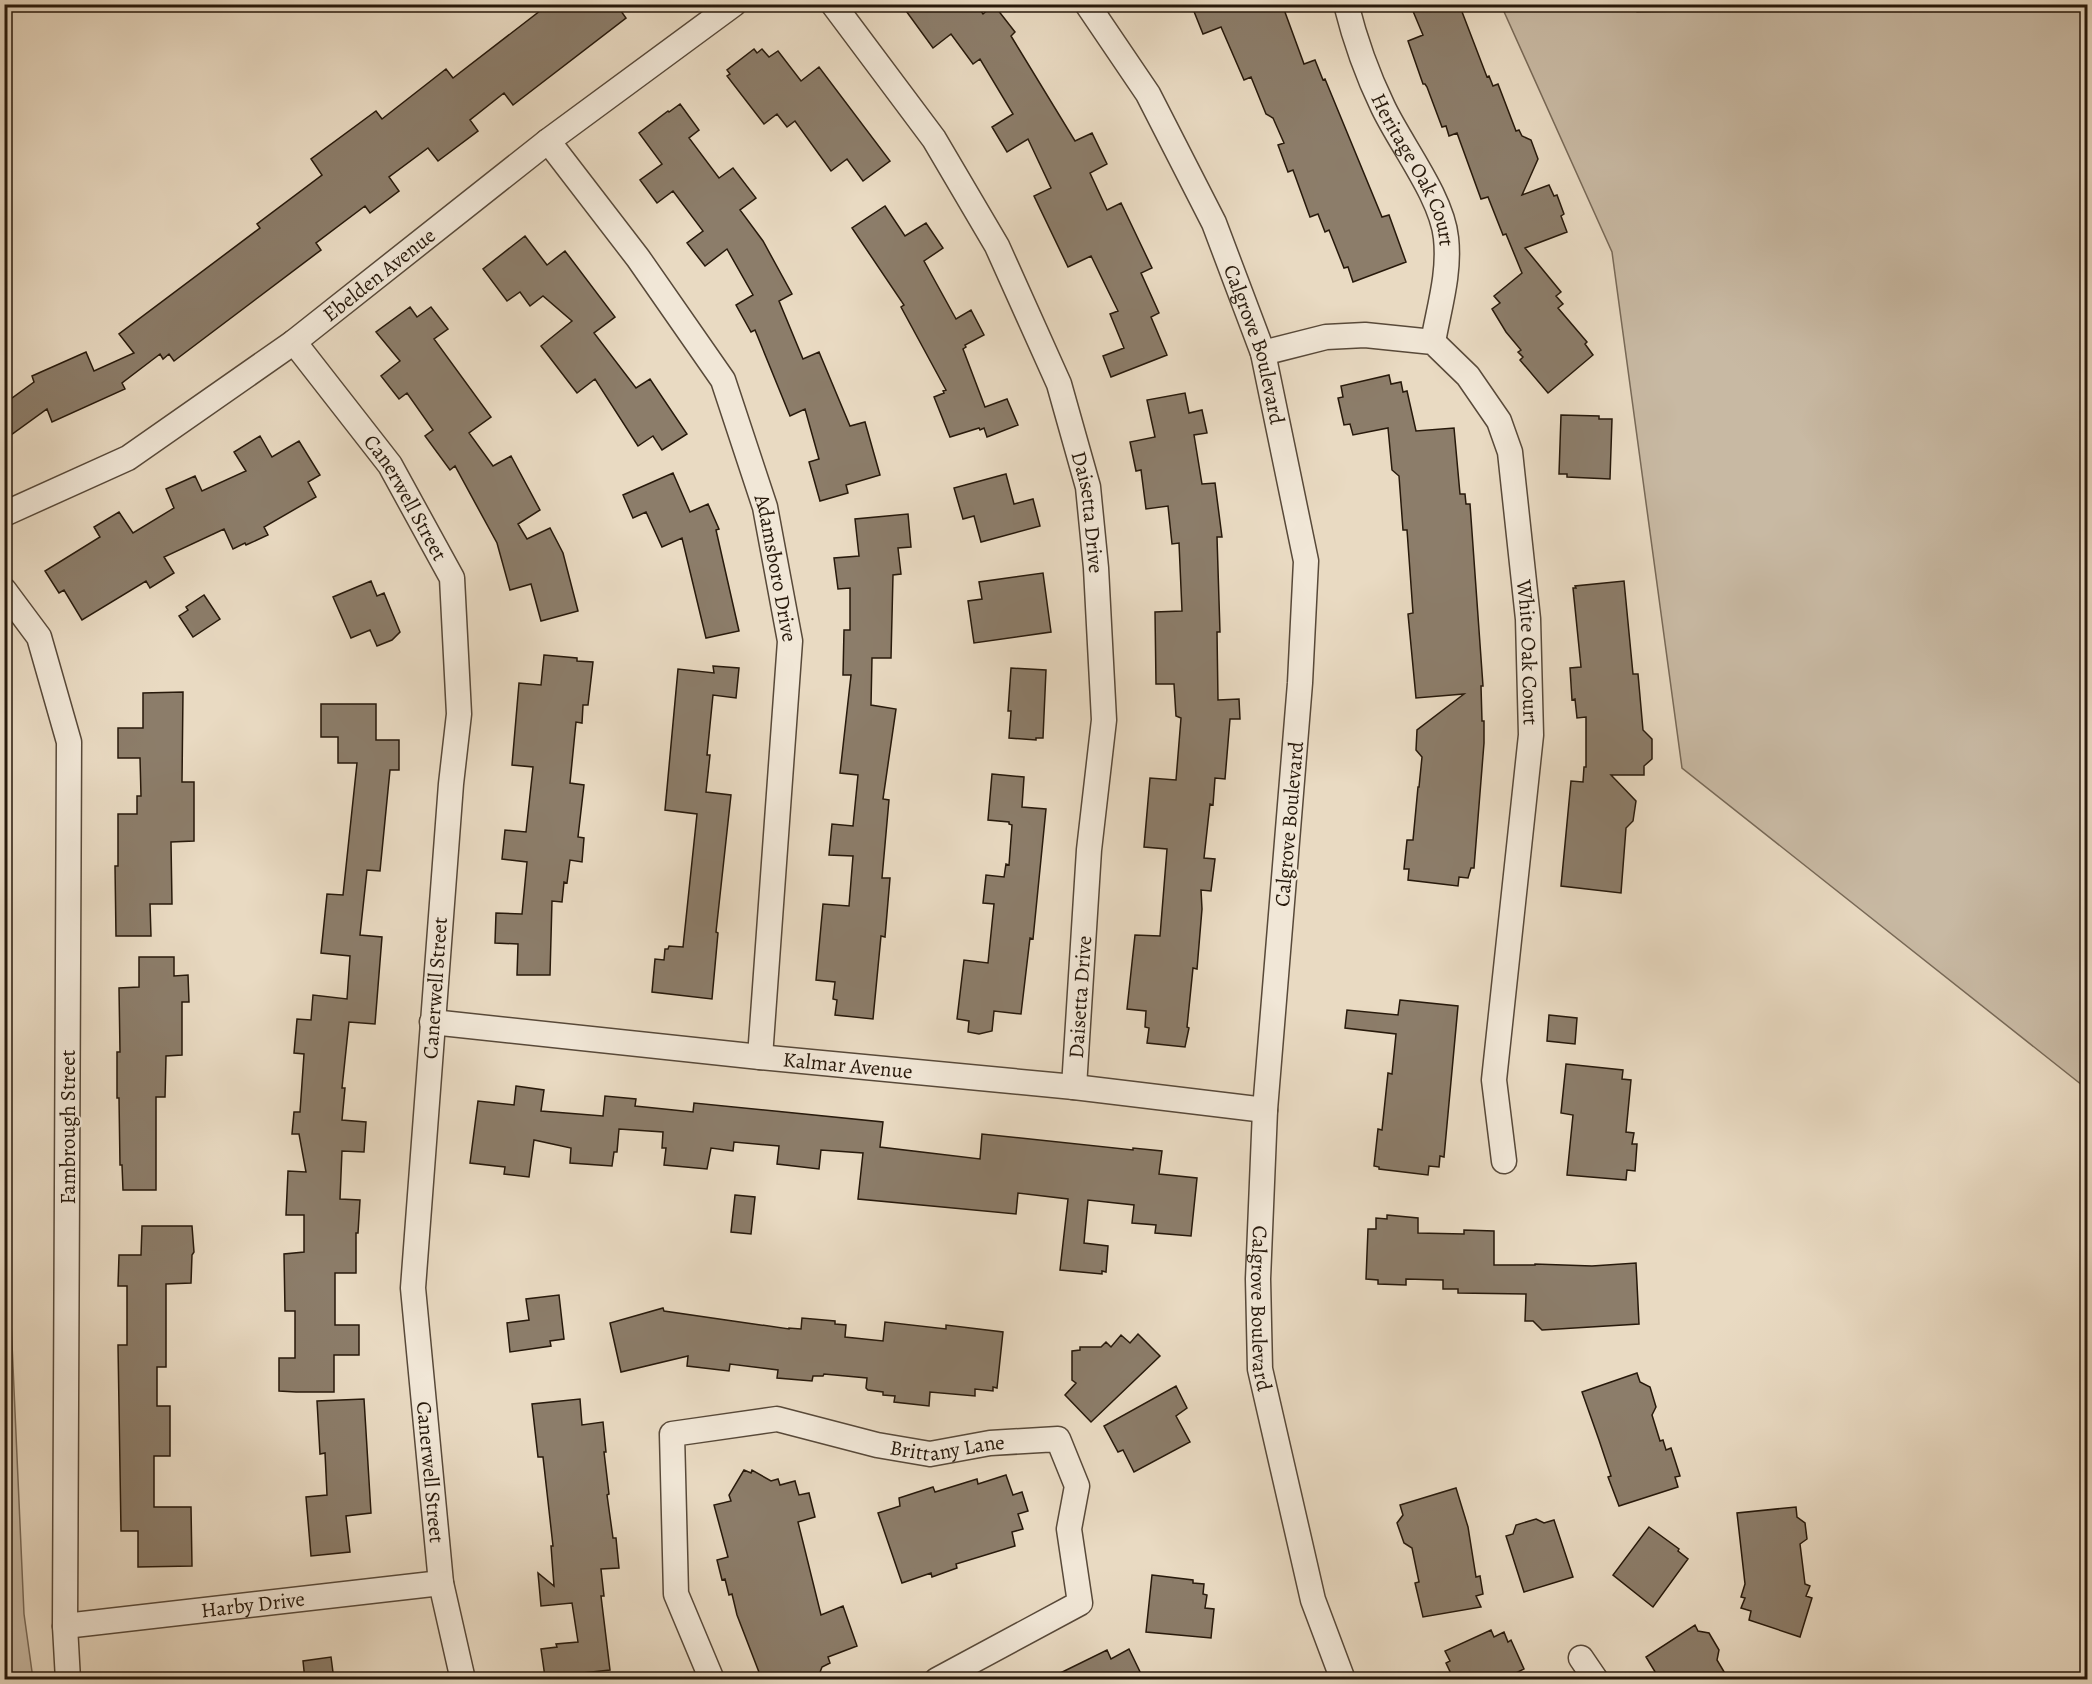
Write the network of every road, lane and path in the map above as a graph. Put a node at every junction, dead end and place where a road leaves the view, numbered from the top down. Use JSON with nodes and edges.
{"nodes":[{"id":1,"x":734,"y":4,"type":"edge"},
{"id":2,"x":833,"y":4,"type":"edge"},
{"id":3,"x":1087,"y":4,"type":"edge"},
{"id":4,"x":1346,"y":4,"type":"edge"},
{"id":5,"x":548,"y":141,"type":"junction"},
{"id":6,"x":294,"y":342,"type":"junction"},
{"id":7,"x":1433,"y":342,"type":"junction"},
{"id":8,"x":1263,"y":352,"type":"junction"},
{"id":9,"x":4,"y":514,"type":"edge"},
{"id":10,"x":4,"y":590,"type":"edge"},
{"id":11,"x":432,"y":1022,"type":"junction"},
{"id":12,"x":760,"y":1057,"type":"junction"},
{"id":13,"x":1074,"y":1087,"type":"junction"},
{"id":14,"x":1265,"y":1110,"type":"junction"},
{"id":15,"x":1504,"y":1161,"type":"dead end"},
{"id":16,"x":441,"y":1583,"type":"junction"},
{"id":17,"x":65,"y":1626,"type":"junction"},
{"id":18,"x":1581,"y":1658,"type":"dead end"},
{"id":19,"x":68,"y":1680,"type":"edge"},
{"id":20,"x":463,"y":1680,"type":"edge"},
{"id":21,"x":712,"y":1680,"type":"edge"},
{"id":22,"x":938,"y":1680,"type":"edge"},
{"id":23,"x":1343,"y":1680,"type":"edge"},
{"id":24,"x":1596,"y":1680,"type":"edge"}],
"edges":[{"from":1,"to":5,"type":"street","name":"Ebelden Avenue"},
{"from":2,"to":13,"type":"street","name":"Daisetta Drive"},
{"from":3,"to":8,"type":"street","name":"Calgrove Boulevard"},
{"from":4,"to":7,"type":"street","name":"Heritage Oak Court"},
{"from":5,"to":6,"type":"street","name":"Ebelden Avenue"},
{"from":5,"to":12,"type":"street","name":"Adamsboro Drive"},
{"from":6,"to":9,"type":"street","name":"Ebelden Avenue"},
{"from":6,"to":11,"type":"street","name":"Canerwell Street"},
{"from":7,"to":8,"type":"street"},
{"from":7,"to":15,"type":"street","name":"White Oak Court"},
{"from":8,"to":14,"type":"street","name":"Calgrove Boulevard"},
{"from":10,"to":17,"type":"street","name":"Fambrough Street"},
{"from":11,"to":12,"type":"street","name":"Kalmar Avenue"},
{"from":11,"to":16,"type":"street","name":"Canerwell Street"},
{"from":12,"to":13,"type":"street","name":"Kalmar Avenue"},
{"from":13,"to":14,"type":"street","name":"Kalmar Avenue"},
{"from":14,"to":23,"type":"street","name":"Calgrove Boulevard"},
{"from":16,"to":17,"type":"street","name":"Harby Drive"},
{"from":16,"to":20,"type":"street","name":"Canerwell Street"},
{"from":17,"to":19,"type":"street","name":"Fambrough Street"},
{"from":18,"to":24,"type":"street"},
{"from":21,"to":22,"type":"street","name":"Brittany Lane"}]}
